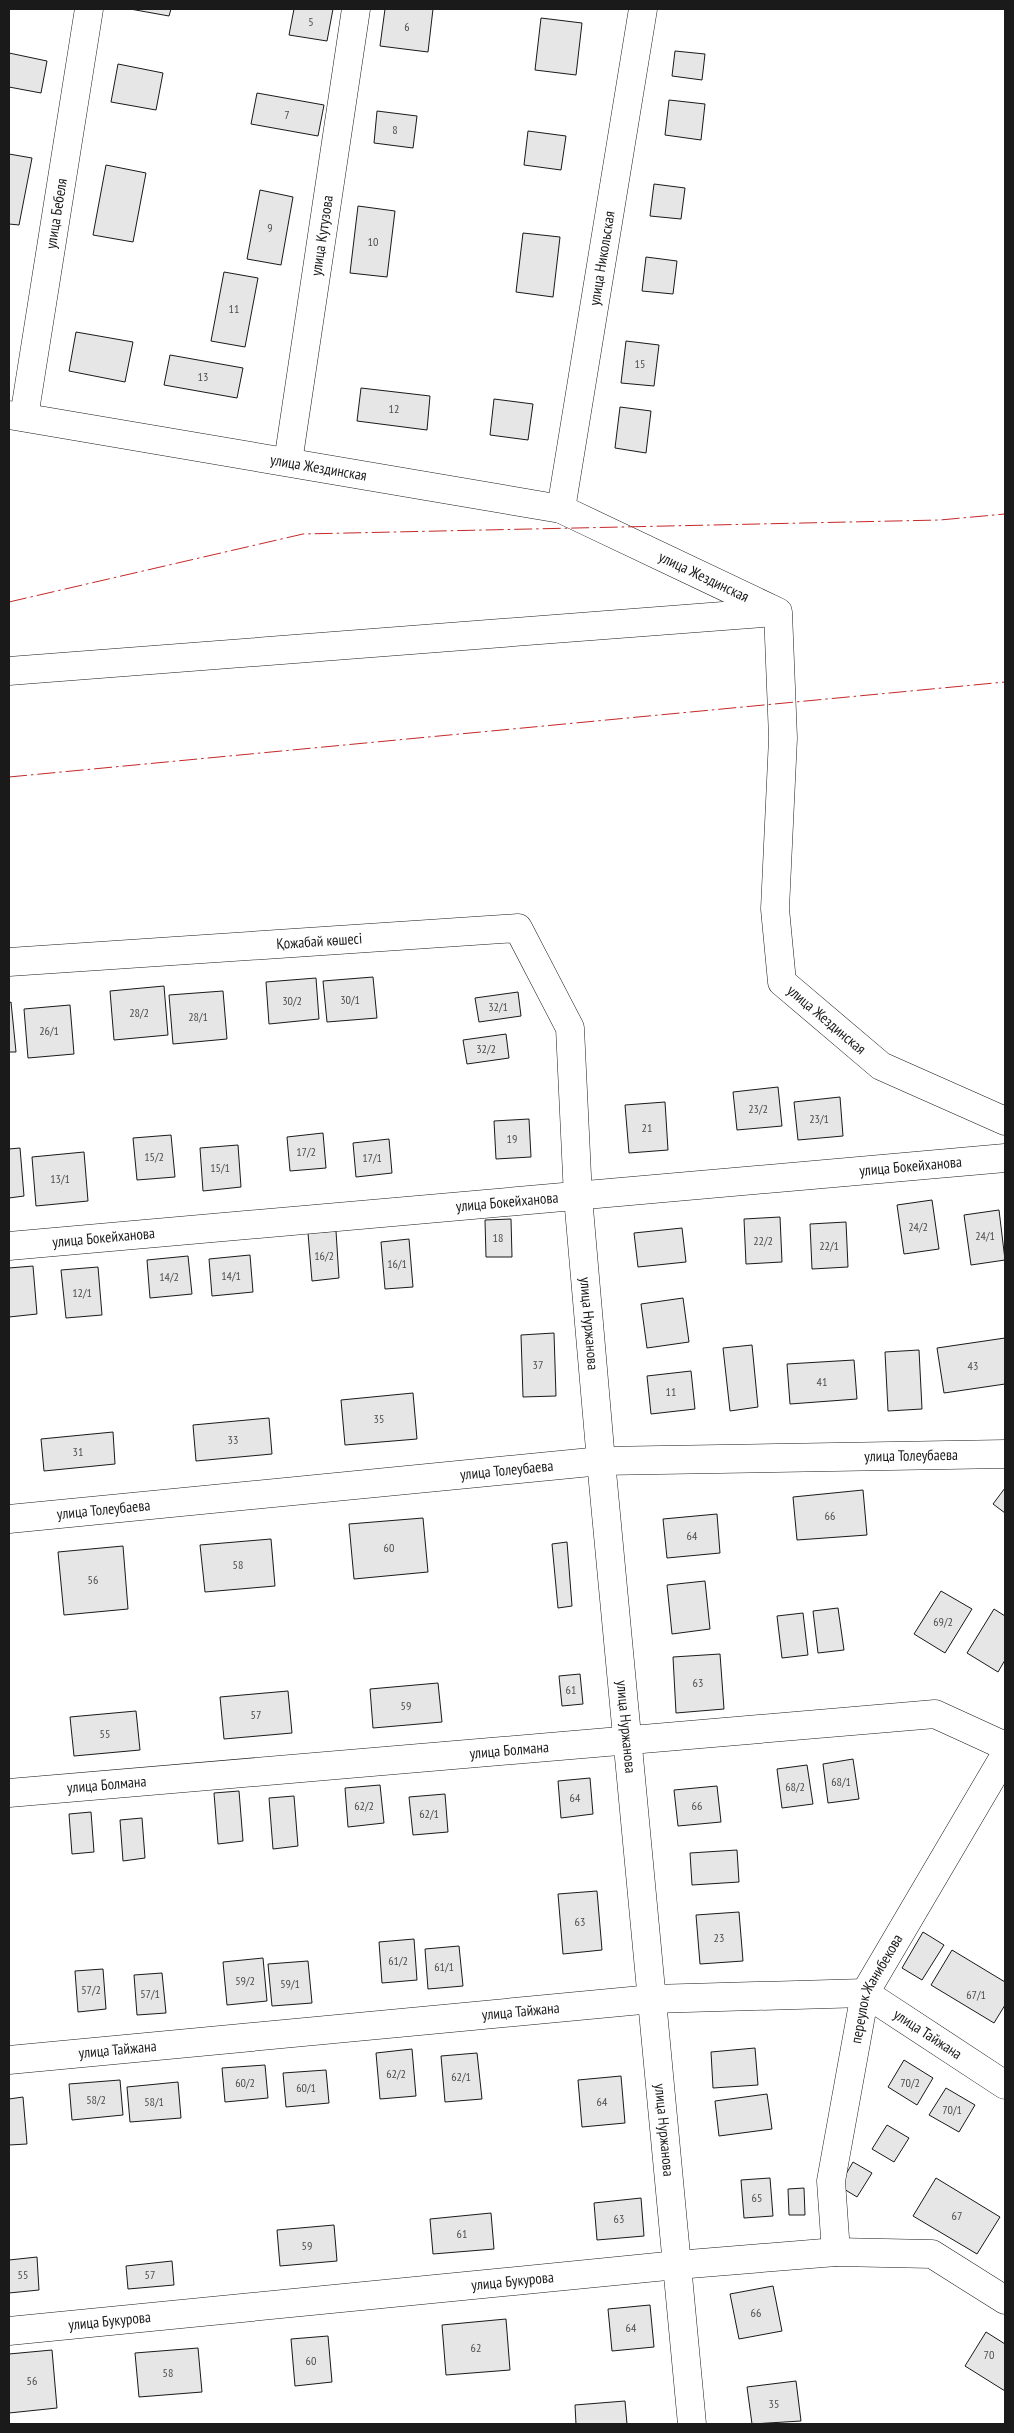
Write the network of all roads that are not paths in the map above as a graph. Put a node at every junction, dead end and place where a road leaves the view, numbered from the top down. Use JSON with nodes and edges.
{"nodes":[{"id":1,"x":89,"y":9,"type":"edge"},
{"id":2,"x":356,"y":9,"type":"edge"},
{"id":3,"x":643,"y":9,"type":"edge"},
{"id":4,"x":16,"y":416,"type":"edge"},
{"id":5,"x":288,"y":462,"type":"junction"},
{"id":6,"x":561,"y":509,"type":"junction"},
{"id":7,"x":778,"y":612,"type":"junction"},
{"id":8,"x":9,"y":671,"type":"edge"},
{"id":9,"x":9,"y":962,"type":"edge"},
{"id":10,"x":570,"y":1028,"type":"joint"},
{"id":11,"x":1005,"y":1121,"type":"edge"},
{"id":12,"x":1005,"y":1158,"type":"edge"},
{"id":13,"x":578,"y":1197,"type":"junction"},
{"id":14,"x":9,"y":1246,"type":"edge"},
{"id":15,"x":1005,"y":1454,"type":"edge"},
{"id":16,"x":601,"y":1461,"type":"junction"},
{"id":17,"x":9,"y":1518,"type":"edge"},
{"id":18,"x":627,"y":1740,"type":"junction"},
{"id":19,"x":1005,"y":1746,"type":"edge"},
{"id":20,"x":1005,"y":1755,"type":"edge"},
{"id":21,"x":9,"y":1793,"type":"edge"},
{"id":22,"x":865,"y":1993,"type":"junction"},
{"id":23,"x":652,"y":1999,"type":"junction"},
{"id":24,"x":9,"y":2060,"type":"edge"},
{"id":25,"x":1005,"y":2086,"type":"edge"},
{"id":26,"x":836,"y":2252,"type":"junction"},
{"id":27,"x":677,"y":2265,"type":"junction"},
{"id":28,"x":1005,"y":2300,"type":"edge"},
{"id":29,"x":9,"y":2331,"type":"edge"},
{"id":30,"x":692,"y":2424,"type":"edge"}],
"edges":[{"from":1,"to":4,"type":"street","name":"улица Бебеля"},
{"from":2,"to":5,"type":"street","name":"улица Кутузова"},
{"from":3,"to":6,"type":"street","name":"улица Никольская"},
{"from":4,"to":5,"type":"street","name":"улица Жездинская"},
{"from":5,"to":6,"type":"street","name":"улица Жездинская"},
{"from":6,"to":7,"type":"street","name":"улица Жездинская"},
{"from":7,"to":8,"type":"street"},
{"from":7,"to":11,"type":"street","name":"улица Жездинская"},
{"from":9,"to":10,"type":"street","name":"Қожабай көшесі"},
{"from":10,"to":13,"type":"street","name":"улица Нуржанова"},
{"from":12,"to":13,"type":"street","name":"улица Бокейханова"},
{"from":13,"to":14,"type":"street","name":"улица Бокейханова"},
{"from":13,"to":16,"type":"street","name":"улица Нуржанова"},
{"from":15,"to":16,"type":"street","name":"улица Толеубаева"},
{"from":16,"to":17,"type":"street","name":"улица Толеубаева"},
{"from":16,"to":18,"type":"street","name":"улица Нуржанова"},
{"from":18,"to":19,"type":"street","name":"улица Болмана"},
{"from":18,"to":21,"type":"street","name":"улица Болмана"},
{"from":18,"to":23,"type":"street","name":"улица Нуржанова"},
{"from":20,"to":22,"type":"street","name":"переулок Жанибекова"},
{"from":22,"to":23,"type":"street","name":"улица Тайжана"},
{"from":22,"to":25,"type":"street","name":"улица Тайжана"},
{"from":22,"to":26,"type":"street","name":"переулок Жанибекова"},
{"from":23,"to":24,"type":"street","name":"улица Тайжана"},
{"from":23,"to":27,"type":"street","name":"улица Нуржанова"},
{"from":26,"to":27,"type":"street","name":"улица Букурова"},
{"from":26,"to":28,"type":"street","name":"улица Букурова"},
{"from":27,"to":29,"type":"street","name":"улица Букурова"},
{"from":27,"to":30,"type":"street","name":"улица Нуржанова"}]}
